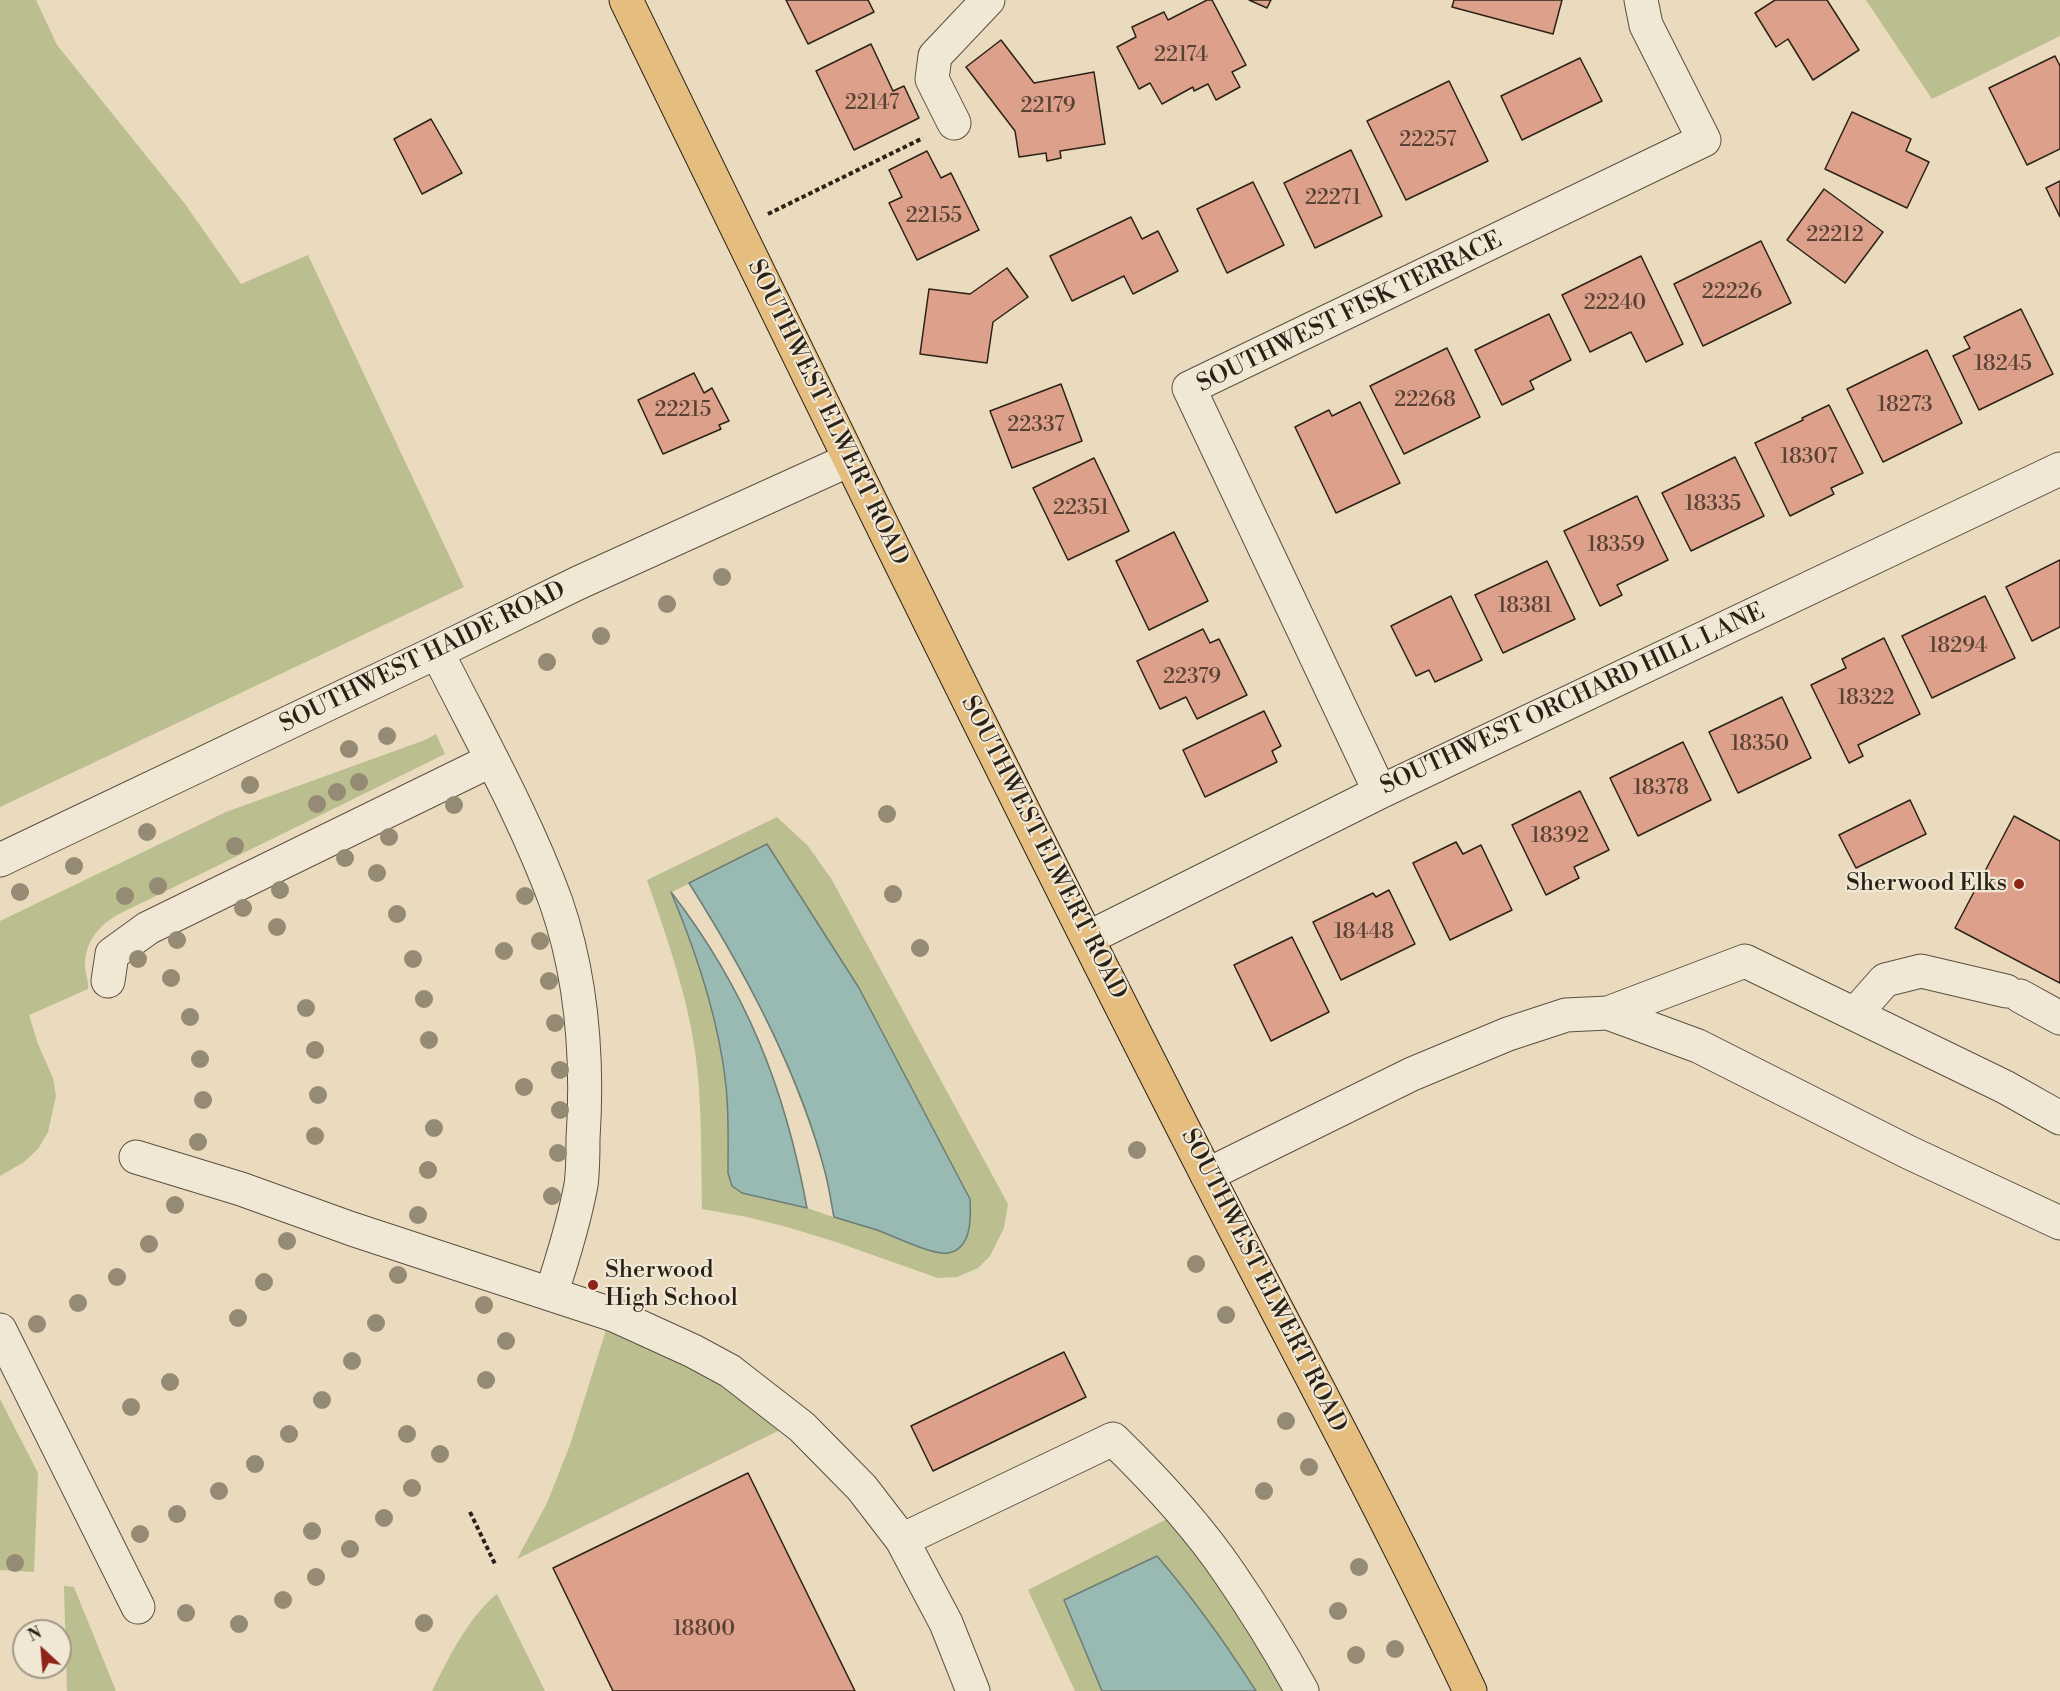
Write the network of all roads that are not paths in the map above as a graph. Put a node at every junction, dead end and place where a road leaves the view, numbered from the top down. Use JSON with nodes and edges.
{"nodes":[{"id":1,"x":626,"y":0,"type":"edge"},
{"id":2,"x":988,"y":0,"type":"edge"},
{"id":3,"x":1641,"y":0,"type":"edge"},
{"id":4,"x":954,"y":123,"type":"road end"},
{"id":5,"x":849,"y":460,"type":"junction"},
{"id":6,"x":2060,"y":469,"type":"edge"},
{"id":7,"x":437,"y":652,"type":"junction"},
{"id":8,"x":492,"y":760,"type":"junction"},
{"id":9,"x":1380,"y":792,"type":"junction"},
{"id":10,"x":0,"y":860,"type":"edge"},
{"id":11,"x":1088,"y":938,"type":"junction"},
{"id":12,"x":108,"y":981,"type":"dead end"},
{"id":13,"x":1608,"y":1013,"type":"junction"},
{"id":14,"x":1855,"y":1014,"type":"junction"},
{"id":15,"x":2060,"y":1018,"type":"edge"},
{"id":16,"x":2060,"y":1118,"type":"edge"},
{"id":17,"x":136,"y":1156,"type":"dead end"},
{"id":18,"x":1207,"y":1175,"type":"junction"},
{"id":19,"x":2060,"y":1223,"type":"edge"},
{"id":20,"x":551,"y":1294,"type":"junction"},
{"id":21,"x":0,"y":1330,"type":"edge"},
{"id":22,"x":902,"y":1540,"type":"junction"},
{"id":23,"x":138,"y":1607,"type":"dead end"},
{"id":24,"x":973,"y":1691,"type":"edge"},
{"id":25,"x":1302,"y":1691,"type":"edge"},
{"id":26,"x":1470,"y":1691,"type":"edge"}],
"edges":[{"from":1,"to":5,"type":"main road","name":"SOUTHWEST ELWERT ROAD"},
{"from":2,"to":4,"type":"street"},
{"from":3,"to":9,"type":"street","name":"SOUTHWEST FISK TERRACE"},
{"from":5,"to":7,"type":"street","name":"SOUTHWEST HAIDE ROAD"},
{"from":5,"to":11,"type":"main road","name":"SOUTHWEST ELWERT ROAD"},
{"from":6,"to":9,"type":"street","name":"SOUTHWEST ORCHARD HILL LANE"},
{"from":7,"to":8,"type":"street"},
{"from":7,"to":10,"type":"street","name":"SOUTHWEST HAIDE ROAD"},
{"from":8,"to":12,"type":"street"},
{"from":8,"to":20,"type":"street"},
{"from":9,"to":11,"type":"street","name":"SOUTHWEST ORCHARD HILL LANE"},
{"from":11,"to":18,"type":"main road","name":"SOUTHWEST ELWERT ROAD"},
{"from":13,"to":14,"type":"street"},
{"from":13,"to":18,"type":"street"},
{"from":13,"to":19,"type":"street"},
{"from":14,"to":15,"type":"street"},
{"from":14,"to":16,"type":"street"},
{"from":17,"to":20,"type":"street"},
{"from":18,"to":26,"type":"main road","name":"SOUTHWEST ELWERT ROAD"},
{"from":20,"to":22,"type":"street"},
{"from":21,"to":23,"type":"street"},
{"from":22,"to":24,"type":"street"},
{"from":22,"to":25,"type":"street"}]}
